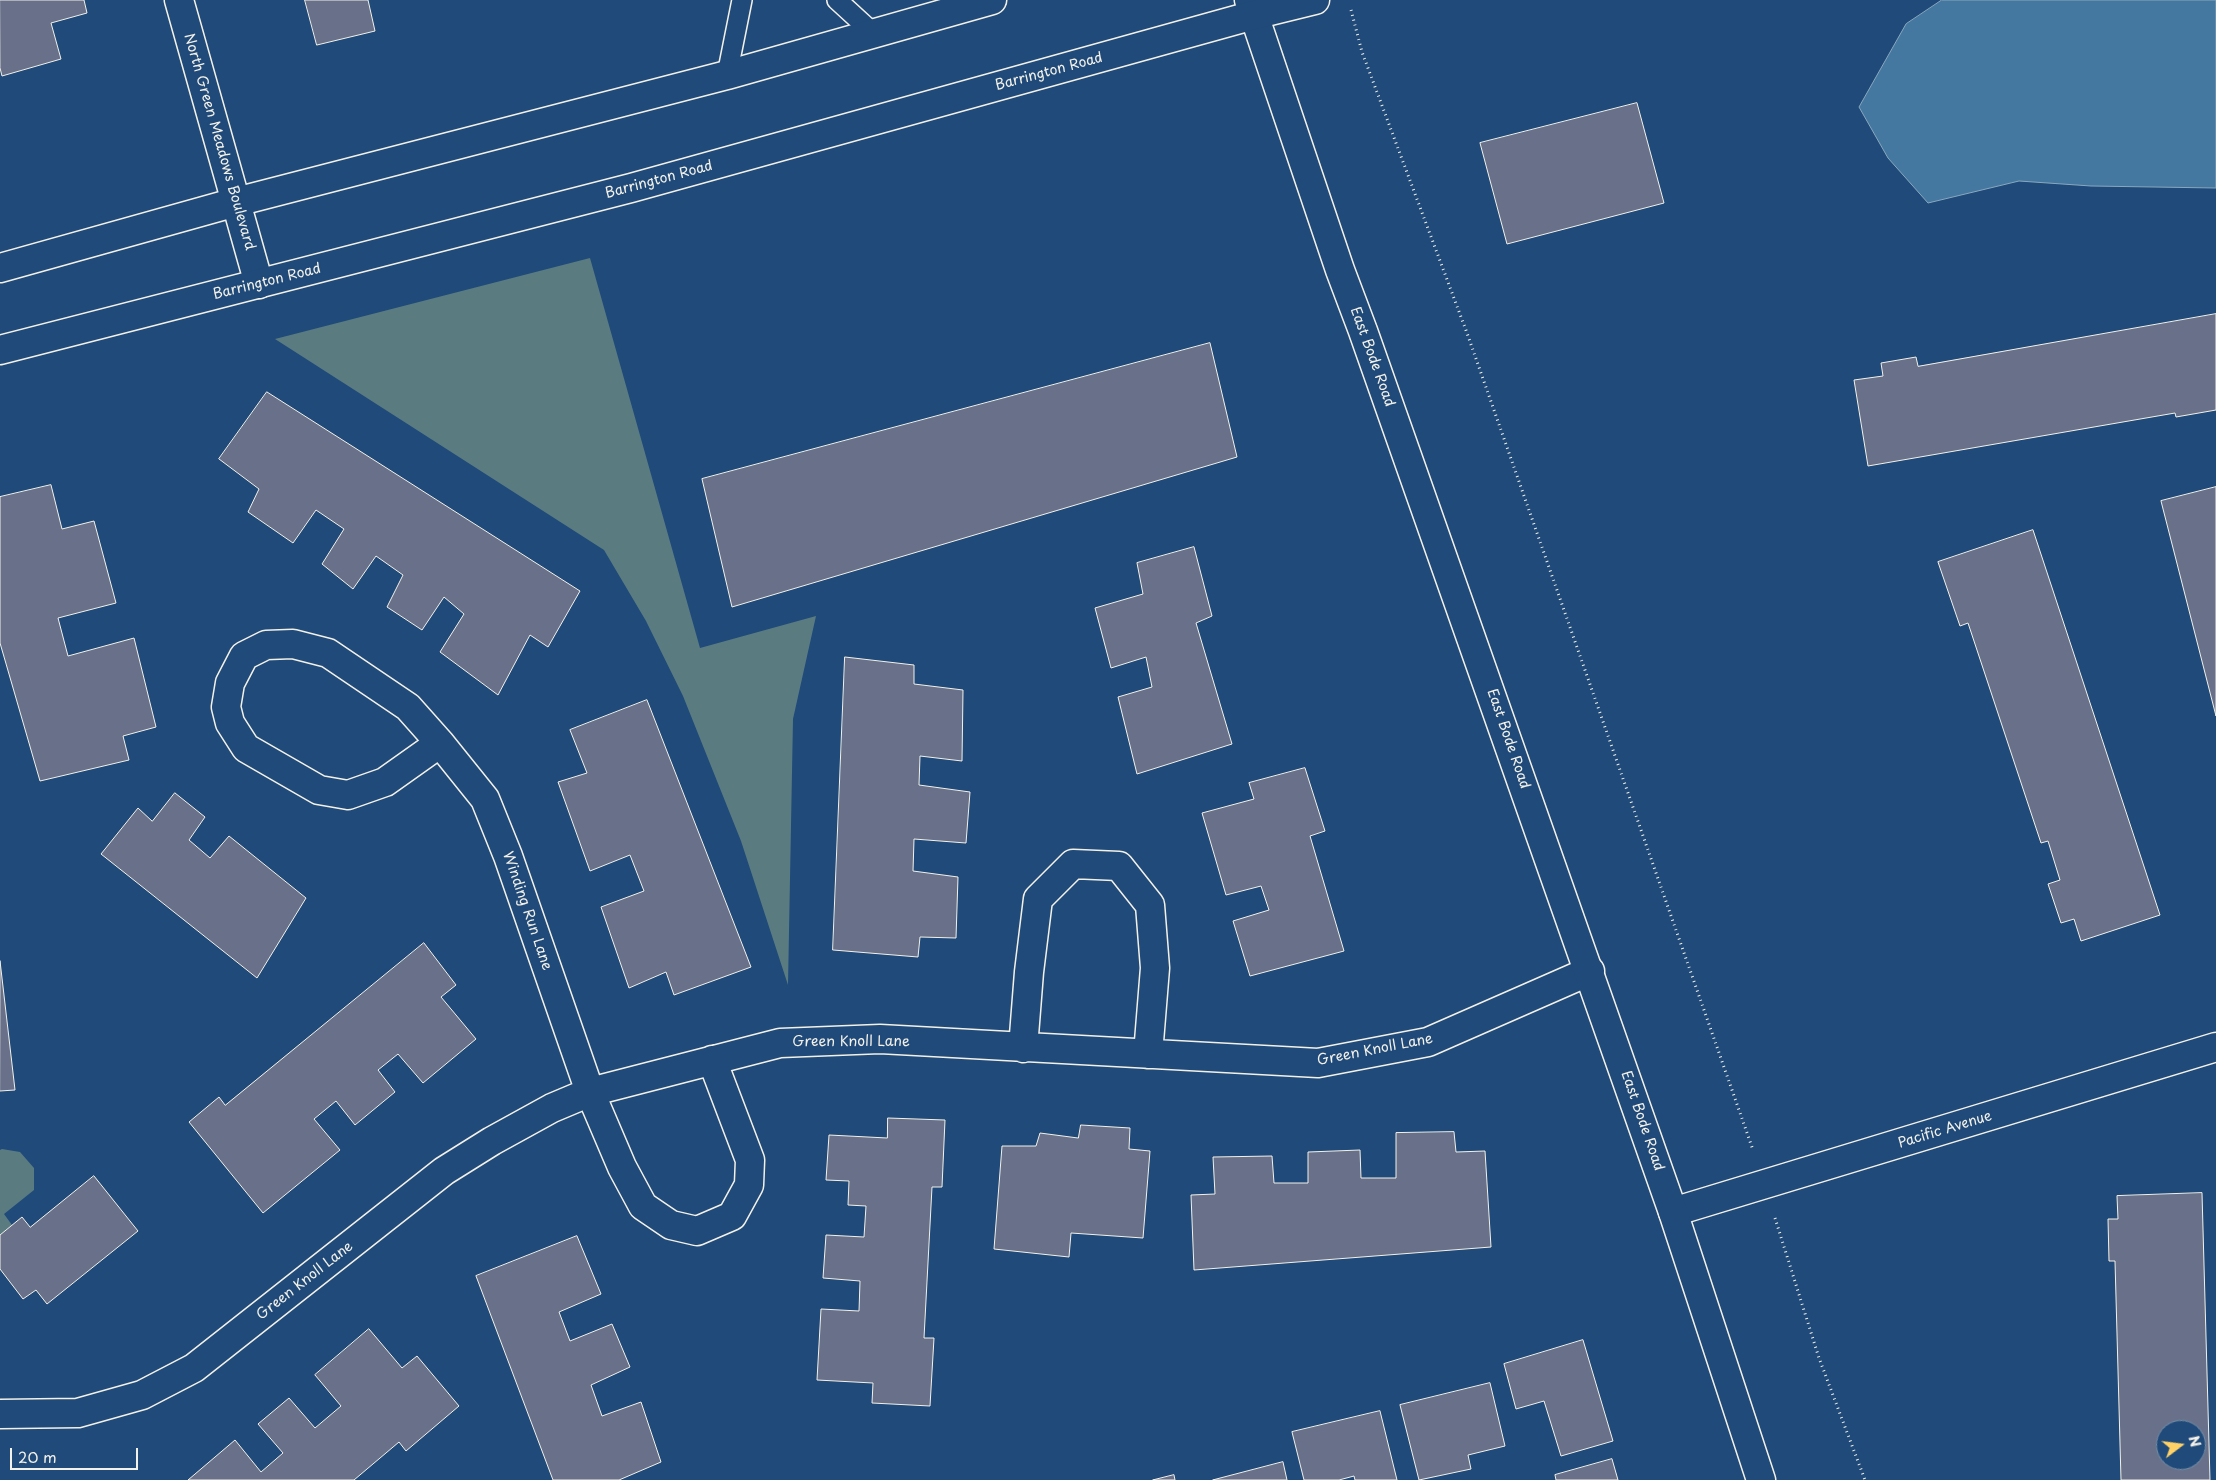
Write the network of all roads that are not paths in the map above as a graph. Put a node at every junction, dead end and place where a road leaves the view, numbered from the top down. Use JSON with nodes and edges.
{"nodes":[{"id":1,"x":179,"y":0,"type":"edge"},
{"id":2,"x":742,"y":0,"type":"edge"},
{"id":3,"x":837,"y":0,"type":"edge"},
{"id":4,"x":992,"y":0,"type":"edge"},
{"id":5,"x":1315,"y":0,"type":"edge"},
{"id":6,"x":1251,"y":8,"type":"edge"},
{"id":7,"x":873,"y":33,"type":"junction"},
{"id":8,"x":727,"y":75,"type":"junction"},
{"id":9,"x":236,"y":202,"type":"junction"},
{"id":10,"x":0,"y":268,"type":"edge"},
{"id":11,"x":259,"y":284,"type":"junction"},
{"id":12,"x":0,"y":350,"type":"edge"},
{"id":13,"x":440,"y":742,"type":"junction"},
{"id":14,"x":1590,"y":972,"type":"junction"},
{"id":15,"x":2216,"y":1047,"type":"edge"},
{"id":16,"x":1023,"y":1048,"type":"junction"},
{"id":17,"x":1148,"y":1054,"type":"junction"},
{"id":18,"x":712,"y":1060,"type":"junction"},
{"id":19,"x":590,"y":1092,"type":"junction"},
{"id":20,"x":1673,"y":1212,"type":"junction"},
{"id":21,"x":0,"y":1414,"type":"edge"},
{"id":22,"x":1761,"y":1480,"type":"edge"}],
"edges":[{"from":1,"to":9,"type":"street","name":"North Green Meadows Boulevard"},
{"from":2,"to":8,"type":"lane"},
{"from":3,"to":7,"type":"lane"},
{"from":4,"to":7,"type":"street"},
{"from":5,"to":6,"type":"street","name":"Barrington Road"},
{"from":6,"to":11,"type":"street","name":"Barrington Road"},
{"from":6,"to":14,"type":"street","name":"East Bode Road"},
{"from":7,"to":8,"type":"street"},
{"from":8,"to":9,"type":"street"},
{"from":9,"to":10,"type":"street"},
{"from":9,"to":11,"type":"street","name":"North Green Meadows Boulevard"},
{"from":11,"to":12,"type":"street","name":"Barrington Road"},
{"from":13,"to":13,"type":"street","name":"Winding Run Lane"},
{"from":13,"to":19,"type":"street","name":"Winding Run Lane"},
{"from":14,"to":17,"type":"street","name":"Green Knoll Lane"},
{"from":14,"to":20,"type":"street","name":"East Bode Road"},
{"from":15,"to":20,"type":"street","name":"Pacific Avenue"},
{"from":16,"to":17,"type":"street","name":"Green Knoll Lane"},
{"from":16,"to":17,"type":"street"},
{"from":16,"to":18,"type":"street","name":"Green Knoll Lane"},
{"from":18,"to":19,"type":"street","name":"Green Knoll Lane"},
{"from":18,"to":19,"type":"street"},
{"from":19,"to":21,"type":"street","name":"Green Knoll Lane"},
{"from":20,"to":22,"type":"street","name":"East Bode Road"}]}
